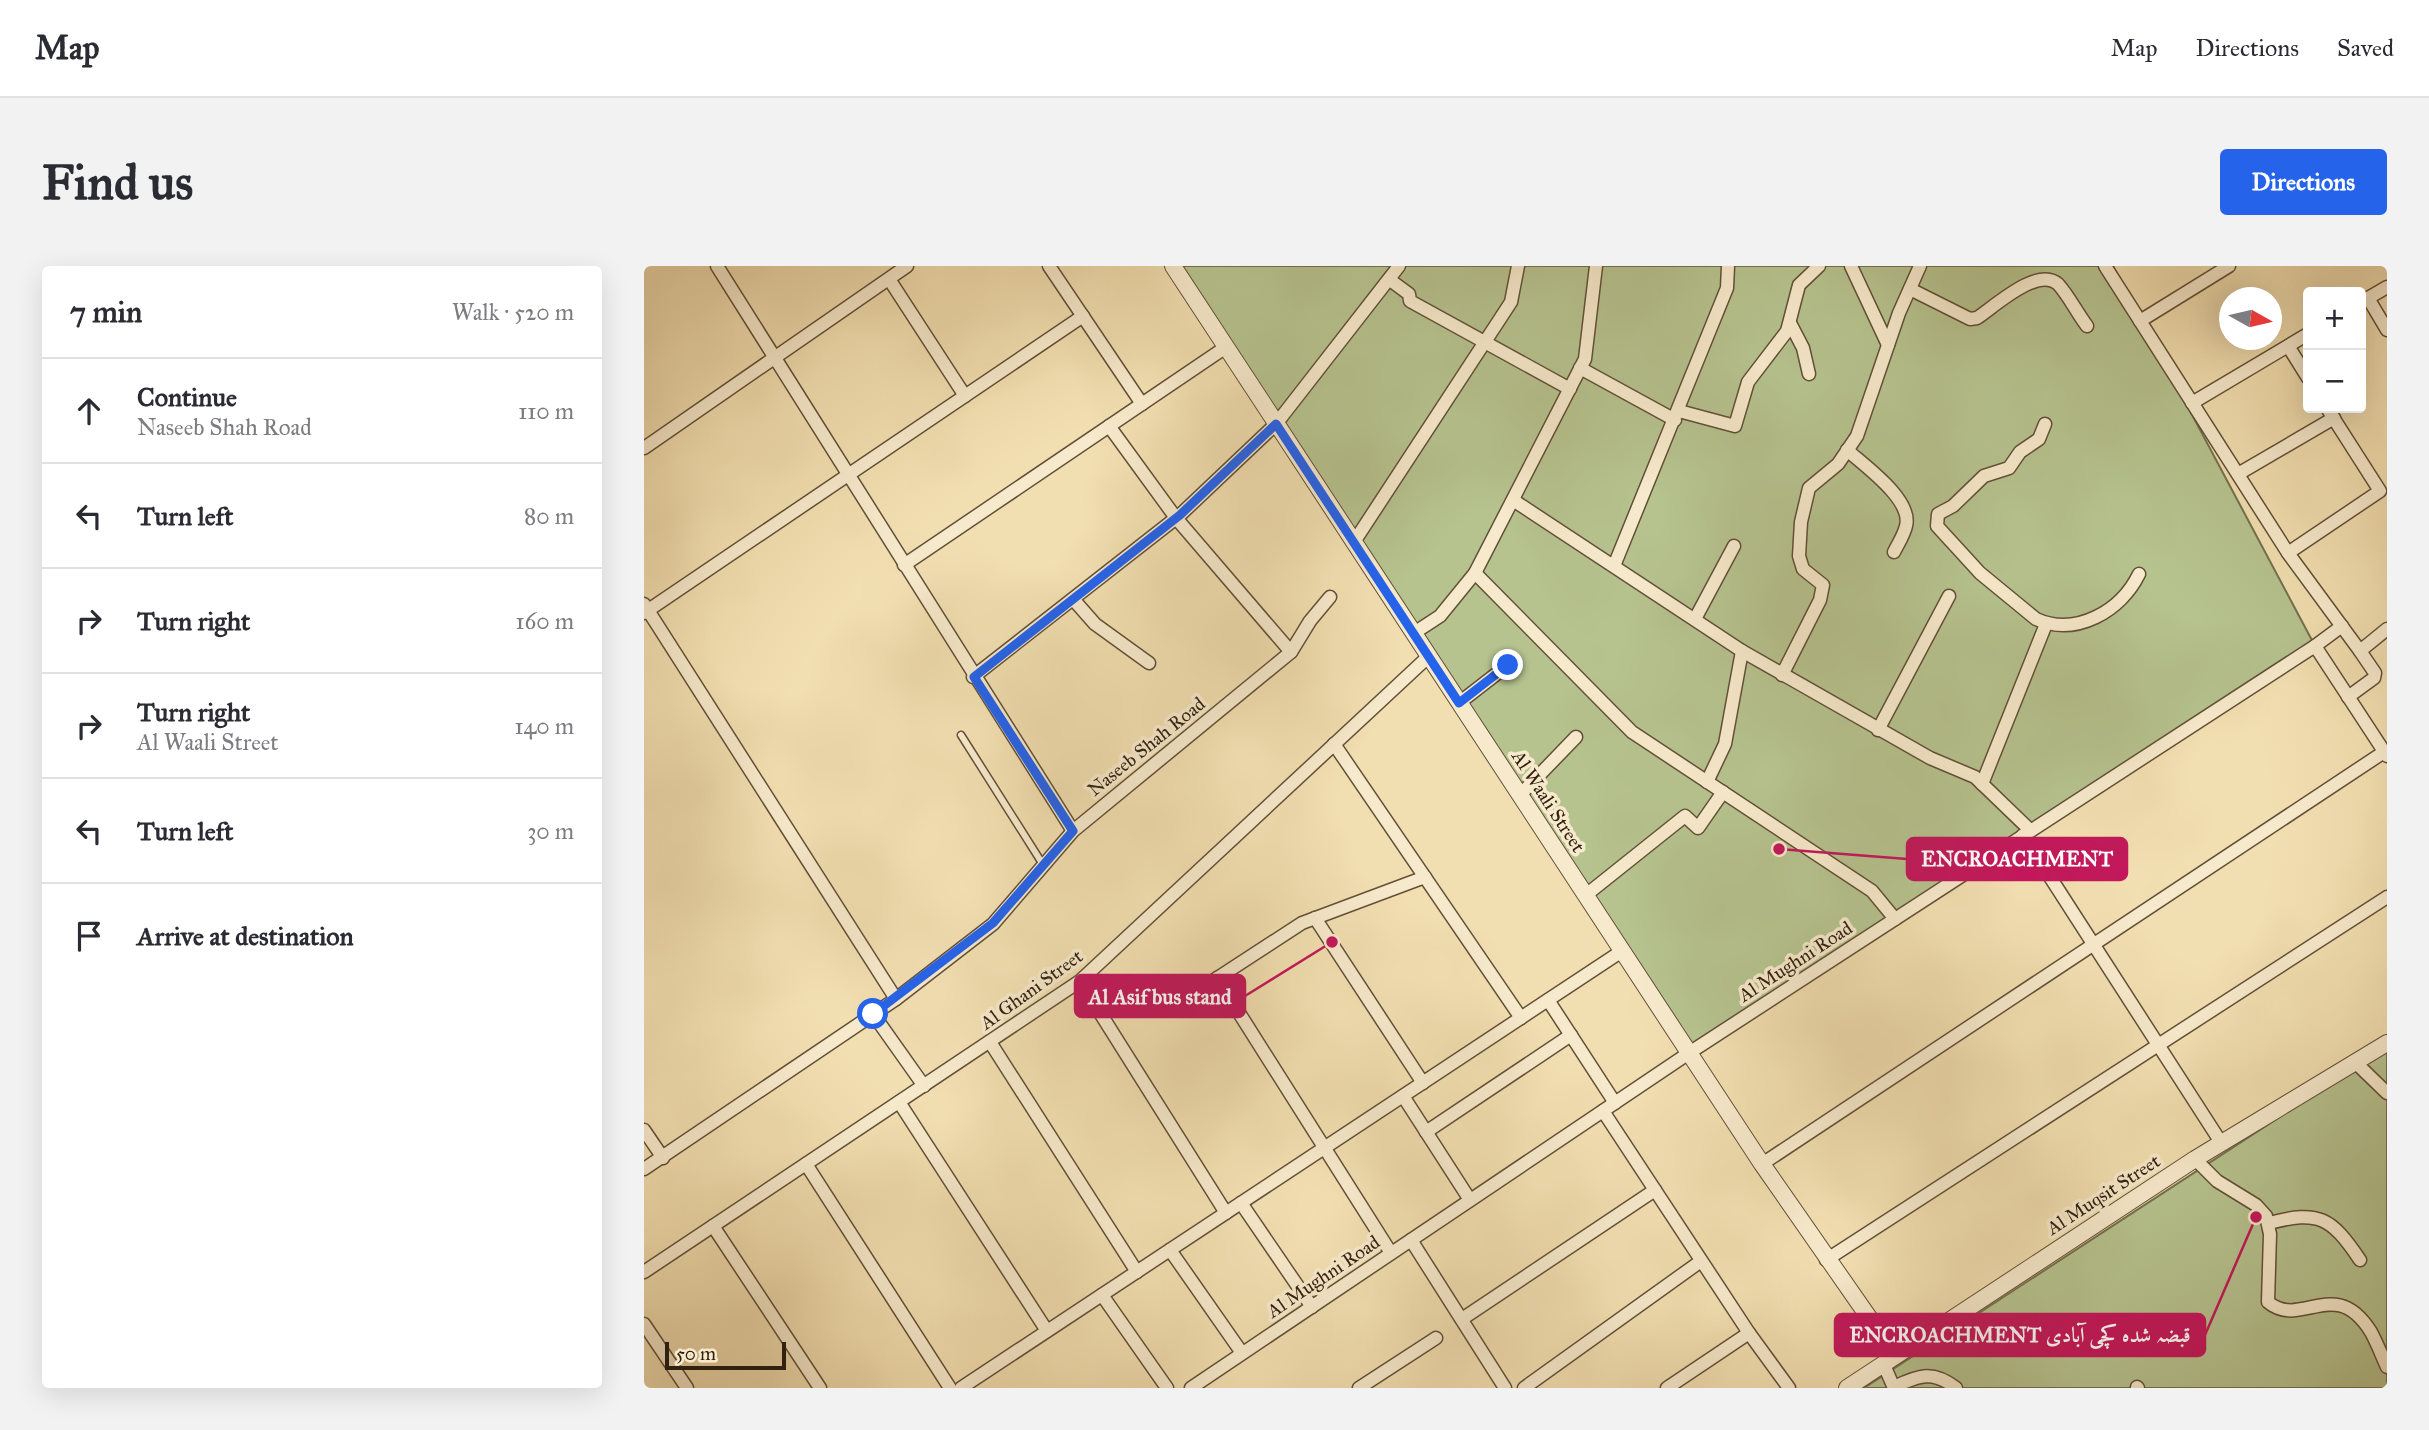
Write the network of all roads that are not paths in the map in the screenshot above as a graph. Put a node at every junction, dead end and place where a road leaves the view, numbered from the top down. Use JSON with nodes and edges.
{"nodes":[{"id":1,"x":717,"y":266,"type":"edge"},
{"id":2,"x":907,"y":266,"type":"edge"},
{"id":3,"x":1049,"y":266,"type":"edge"},
{"id":4,"x":1173,"y":266,"type":"edge"},
{"id":5,"x":1399,"y":266,"type":"edge"},
{"id":6,"x":1518,"y":266,"type":"edge"},
{"id":7,"x":1596,"y":266,"type":"edge"},
{"id":8,"x":1728,"y":266,"type":"edge"},
{"id":9,"x":1819,"y":266,"type":"edge"},
{"id":10,"x":1851,"y":266,"type":"edge"},
{"id":11,"x":1920,"y":266,"type":"edge"},
{"id":12,"x":2105,"y":266,"type":"edge"},
{"id":13,"x":2229,"y":266,"type":"edge"},
{"id":14,"x":889,"y":279,"type":"junction"},
{"id":15,"x":1390,"y":280,"type":"junction"},
{"id":16,"x":2387,"y":287,"type":"edge"},
{"id":17,"x":1910,"y":289,"type":"junction"},
{"id":18,"x":2366,"y":299,"type":"edge"},
{"id":19,"x":2366,"y":303,"type":"edge"},
{"id":20,"x":1083,"y":316,"type":"junction"},
{"id":21,"x":2140,"y":321,"type":"junction"},
{"id":22,"x":1790,"y":323,"type":"junction"},
{"id":23,"x":2087,"y":326,"type":"dead end"},
{"id":24,"x":2387,"y":330,"type":"edge"},
{"id":25,"x":2303,"y":337,"type":"edge"},
{"id":26,"x":1485,"y":342,"type":"junction"},
{"id":27,"x":1888,"y":345,"type":"junction"},
{"id":28,"x":2288,"y":346,"type":"junction"},
{"id":29,"x":1226,"y":347,"type":"junction"},
{"id":30,"x":774,"y":358,"type":"junction"},
{"id":31,"x":1580,"y":368,"type":"junction"},
{"id":32,"x":2303,"y":370,"type":"edge"},
{"id":33,"x":1809,"y":374,"type":"dead end"},
{"id":34,"x":1570,"y":389,"type":"junction"},
{"id":35,"x":965,"y":396,"type":"junction"},
{"id":36,"x":2192,"y":403,"type":"junction"},
{"id":37,"x":1142,"y":404,"type":"junction"},
{"id":38,"x":2331,"y":413,"type":"edge"},
{"id":39,"x":1677,"y":415,"type":"junction"},
{"id":40,"x":1276,"y":424,"type":"junction"},
{"id":41,"x":2045,"y":424,"type":"dead end"},
{"id":42,"x":1109,"y":426,"type":"junction"},
{"id":43,"x":644,"y":448,"type":"edge"},
{"id":44,"x":1847,"y":450,"type":"junction"},
{"id":45,"x":2238,"y":474,"type":"junction"},
{"id":46,"x":849,"y":477,"type":"junction"},
{"id":47,"x":1513,"y":500,"type":"junction"},
{"id":48,"x":1176,"y":518,"type":"junction"},
{"id":49,"x":1354,"y":542,"type":"junction"},
{"id":50,"x":1734,"y":546,"type":"dead end"},
{"id":51,"x":1894,"y":552,"type":"dead end"},
{"id":52,"x":2288,"y":553,"type":"junction"},
{"id":53,"x":904,"y":565,"type":"junction"},
{"id":54,"x":1614,"y":566,"type":"junction"},
{"id":55,"x":1475,"y":573,"type":"junction"},
{"id":56,"x":2139,"y":575,"type":"dead end"},
{"id":57,"x":1949,"y":596,"type":"dead end"},
{"id":58,"x":1330,"y":597,"type":"dead end"},
{"id":59,"x":1073,"y":598,"type":"junction"},
{"id":60,"x":645,"y":609,"type":"edge"},
{"id":61,"x":1695,"y":619,"type":"junction"},
{"id":62,"x":2046,"y":624,"type":"junction"},
{"id":63,"x":2342,"y":626,"type":"junction"},
{"id":64,"x":2387,"y":629,"type":"edge"},
{"id":65,"x":1414,"y":633,"type":"junction"},
{"id":66,"x":2315,"y":646,"type":"junction"},
{"id":67,"x":2360,"y":650,"type":"junction"},
{"id":68,"x":1742,"y":651,"type":"junction"},
{"id":69,"x":1291,"y":652,"type":"junction"},
{"id":70,"x":1429,"y":656,"type":"junction"},
{"id":71,"x":1149,"y":663,"type":"dead end"},
{"id":72,"x":1508,"y":665,"type":"dead end"},
{"id":73,"x":1782,"y":675,"type":"junction"},
{"id":74,"x":974,"y":677,"type":"junction"},
{"id":75,"x":2348,"y":697,"type":"junction"},
{"id":76,"x":1459,"y":703,"type":"junction"},
{"id":77,"x":1878,"y":730,"type":"junction"},
{"id":78,"x":961,"y":735,"type":"dead end"},
{"id":79,"x":1576,"y":737,"type":"dead end"},
{"id":80,"x":1334,"y":744,"type":"junction"},
{"id":81,"x":2385,"y":754,"type":"edge"},
{"id":82,"x":1707,"y":782,"type":"junction"},
{"id":83,"x":1982,"y":784,"type":"junction"},
{"id":84,"x":1723,"y":792,"type":"junction"},
{"id":85,"x":1520,"y":795,"type":"junction"},
{"id":86,"x":1073,"y":831,"type":"junction"},
{"id":87,"x":2026,"y":832,"type":"junction"},
{"id":88,"x":1042,"y":863,"type":"junction"},
{"id":89,"x":1425,"y":877,"type":"junction"},
{"id":90,"x":1586,"y":895,"type":"junction"},
{"id":91,"x":2387,"y":897,"type":"edge"},
{"id":92,"x":1315,"y":918,"type":"junction"},
{"id":93,"x":1895,"y":919,"type":"junction"},
{"id":94,"x":2092,"y":945,"type":"junction"},
{"id":95,"x":1622,"y":951,"type":"junction"},
{"id":96,"x":1217,"y":978,"type":"junction"},
{"id":97,"x":1080,"y":981,"type":"junction"},
{"id":98,"x":896,"y":999,"type":"junction"},
{"id":99,"x":1548,"y":1000,"type":"junction"},
{"id":100,"x":1173,"y":1006,"type":"dead end"},
{"id":101,"x":873,"y":1014,"type":"junction"},
{"id":102,"x":1521,"y":1018,"type":"junction"},
{"id":103,"x":1571,"y":1035,"type":"junction"},
{"id":104,"x":990,"y":1042,"type":"junction"},
{"id":105,"x":2387,"y":1043,"type":"edge"},
{"id":106,"x":2156,"y":1046,"type":"junction"},
{"id":107,"x":1689,"y":1053,"type":"junction"},
{"id":108,"x":2354,"y":1062,"type":"junction"},
{"id":109,"x":1423,"y":1083,"type":"junction"},
{"id":110,"x":924,"y":1086,"type":"junction"},
{"id":111,"x":2387,"y":1093,"type":"edge"},
{"id":112,"x":1403,"y":1096,"type":"junction"},
{"id":113,"x":900,"y":1102,"type":"junction"},
{"id":114,"x":1615,"y":1103,"type":"junction"},
{"id":115,"x":1603,"y":1111,"type":"junction"},
{"id":116,"x":644,"y":1130,"type":"edge"},
{"id":117,"x":1426,"y":1132,"type":"junction"},
{"id":118,"x":2222,"y":1144,"type":"junction"},
{"id":119,"x":1324,"y":1148,"type":"junction"},
{"id":120,"x":663,"y":1157,"type":"junction"},
{"id":121,"x":2195,"y":1159,"type":"junction"},
{"id":122,"x":806,"y":1164,"type":"junction"},
{"id":123,"x":1762,"y":1164,"type":"junction"},
{"id":124,"x":644,"y":1169,"type":"edge"},
{"id":125,"x":1654,"y":1190,"type":"junction"},
{"id":126,"x":1470,"y":1200,"type":"junction"},
{"id":127,"x":1241,"y":1203,"type":"junction"},
{"id":128,"x":1226,"y":1213,"type":"junction"},
{"id":129,"x":2269,"y":1223,"type":"junction"},
{"id":130,"x":713,"y":1226,"type":"junction"},
{"id":131,"x":1411,"y":1240,"type":"junction"},
{"id":132,"x":1170,"y":1250,"type":"junction"},
{"id":133,"x":1391,"y":1253,"type":"junction"},
{"id":134,"x":2360,"y":1259,"type":"dead end"},
{"id":135,"x":1826,"y":1260,"type":"junction"},
{"id":136,"x":1701,"y":1261,"type":"junction"},
{"id":137,"x":644,"y":1272,"type":"edge"},
{"id":138,"x":1137,"y":1272,"type":"junction"},
{"id":139,"x":1102,"y":1295,"type":"junction"},
{"id":140,"x":1312,"y":1307,"type":"junction"},
{"id":141,"x":1462,"y":1319,"type":"junction"},
{"id":142,"x":644,"y":1324,"type":"edge"},
{"id":143,"x":1047,"y":1331,"type":"junction"},
{"id":144,"x":1749,"y":1333,"type":"junction"},
{"id":145,"x":1436,"y":1338,"type":"dead end"},
{"id":146,"x":1242,"y":1353,"type":"junction"},
{"id":147,"x":1890,"y":1360,"type":"junction"},
{"id":148,"x":2387,"y":1367,"type":"edge"},
{"id":149,"x":687,"y":1388,"type":"edge"},
{"id":150,"x":820,"y":1388,"type":"edge"},
{"id":151,"x":950,"y":1388,"type":"edge"},
{"id":152,"x":961,"y":1388,"type":"edge"},
{"id":153,"x":1167,"y":1388,"type":"edge"},
{"id":154,"x":1191,"y":1388,"type":"edge"},
{"id":155,"x":1359,"y":1388,"type":"edge"},
{"id":156,"x":1505,"y":1388,"type":"edge"},
{"id":157,"x":1524,"y":1388,"type":"edge"},
{"id":158,"x":1667,"y":1388,"type":"edge"},
{"id":159,"x":1789,"y":1388,"type":"edge"},
{"id":160,"x":1847,"y":1388,"type":"edge"},
{"id":161,"x":1894,"y":1388,"type":"edge"},
{"id":162,"x":1956,"y":1388,"type":"edge"}],
"edges":[{"from":1,"to":30,"type":"street"},
{"from":2,"to":14,"type":"street"},
{"from":3,"to":20,"type":"street"},
{"from":4,"to":29,"type":"street","name":"Al Waali Street"},
{"from":5,"to":15,"type":"street"},
{"from":6,"to":26,"type":"street"},
{"from":7,"to":31,"type":"street"},
{"from":8,"to":39,"type":"street"},
{"from":9,"to":22,"type":"street"},
{"from":10,"to":27,"type":"street"},
{"from":11,"to":17,"type":"street"},
{"from":12,"to":21,"type":"street"},
{"from":13,"to":21,"type":"street"},
{"from":14,"to":30,"type":"street"},
{"from":14,"to":35,"type":"street"},
{"from":15,"to":26,"type":"street"},
{"from":15,"to":40,"type":"street"},
{"from":16,"to":18,"type":"street"},
{"from":17,"to":23,"type":"street"},
{"from":17,"to":27,"type":"street"},
{"from":19,"to":24,"type":"street"},
{"from":20,"to":35,"type":"street"},
{"from":20,"to":37,"type":"street"},
{"from":21,"to":36,"type":"street"},
{"from":22,"to":33,"type":"street"},
{"from":22,"to":39,"type":"street"},
{"from":25,"to":28,"type":"street"},
{"from":26,"to":34,"type":"street"},
{"from":26,"to":49,"type":"street"},
{"from":27,"to":44,"type":"street"},
{"from":28,"to":32,"type":"street"},
{"from":28,"to":36,"type":"street"},
{"from":29,"to":37,"type":"street"},
{"from":29,"to":40,"type":"street","name":"Al Waali Street"},
{"from":30,"to":43,"type":"street"},
{"from":30,"to":46,"type":"street"},
{"from":31,"to":34,"type":"street"},
{"from":31,"to":39,"type":"street"},
{"from":34,"to":47,"type":"street"},
{"from":35,"to":46,"type":"street"},
{"from":36,"to":45,"type":"street"},
{"from":37,"to":42,"type":"street"},
{"from":38,"to":45,"type":"street"},
{"from":38,"to":52,"type":"street"},
{"from":39,"to":54,"type":"street"},
{"from":40,"to":48,"type":"street"},
{"from":40,"to":49,"type":"street","name":"Al Waali Street"},
{"from":41,"to":62,"type":"street"},
{"from":42,"to":48,"type":"street"},
{"from":42,"to":53,"type":"street"},
{"from":44,"to":51,"type":"street"},
{"from":44,"to":73,"type":"street"},
{"from":45,"to":52,"type":"street"},
{"from":46,"to":53,"type":"street"},
{"from":46,"to":60,"type":"street"},
{"from":47,"to":54,"type":"street"},
{"from":47,"to":55,"type":"street"},
{"from":48,"to":59,"type":"street"},
{"from":48,"to":69,"type":"street"},
{"from":49,"to":65,"type":"street","name":"Al Waali Street"},
{"from":50,"to":61,"type":"street"},
{"from":52,"to":63,"type":"street"},
{"from":53,"to":74,"type":"street"},
{"from":54,"to":61,"type":"street"},
{"from":55,"to":65,"type":"street"},
{"from":55,"to":82,"type":"street"},
{"from":56,"to":62,"type":"street"},
{"from":57,"to":77,"type":"street"},
{"from":58,"to":69,"type":"street","name":"Naseeb Shah Road"},
{"from":59,"to":71,"type":"street"},
{"from":59,"to":74,"type":"street"},
{"from":60,"to":98,"type":"street"},
{"from":61,"to":68,"type":"street"},
{"from":62,"to":83,"type":"street"},
{"from":63,"to":66,"type":"street","name":"Al Mughni Road"},
{"from":63,"to":67,"type":"street"},
{"from":64,"to":67,"type":"street"},
{"from":65,"to":70,"type":"street","name":"Al Waali Street"},
{"from":66,"to":75,"type":"street"},
{"from":66,"to":87,"type":"street","name":"Al Mughni Road"},
{"from":67,"to":75,"type":"street"},
{"from":68,"to":73,"type":"street"},
{"from":68,"to":82,"type":"street"},
{"from":69,"to":86,"type":"street","name":"Naseeb Shah Road"},
{"from":70,"to":76,"type":"street","name":"Al Waali Street"},
{"from":70,"to":80,"type":"street","name":"Al Ghani Street"},
{"from":72,"to":76,"type":"street"},
{"from":73,"to":77,"type":"street"},
{"from":74,"to":86,"type":"street"},
{"from":75,"to":81,"type":"street"},
{"from":76,"to":85,"type":"street","name":"Al Waali Street"},
{"from":77,"to":83,"type":"street"},
{"from":78,"to":88,"type":"lane"},
{"from":79,"to":85,"type":"street"},
{"from":80,"to":89,"type":"street"},
{"from":80,"to":97,"type":"street","name":"Al Ghani Street"},
{"from":81,"to":94,"type":"street"},
{"from":82,"to":84,"type":"street"},
{"from":83,"to":87,"type":"street"},
{"from":84,"to":90,"type":"street"},
{"from":84,"to":93,"type":"street"},
{"from":85,"to":90,"type":"street","name":"Al Waali Street"},
{"from":86,"to":88,"type":"street","name":"Naseeb Shah Road"},
{"from":87,"to":93,"type":"street","name":"Al Mughni Road"},
{"from":87,"to":94,"type":"street"},
{"from":88,"to":98,"type":"street","name":"Naseeb Shah Road"},
{"from":89,"to":92,"type":"street"},
{"from":89,"to":102,"type":"street"},
{"from":90,"to":95,"type":"street","name":"Al Waali Street"},
{"from":91,"to":106,"type":"street"},
{"from":92,"to":96,"type":"street"},
{"from":92,"to":109,"type":"street"},
{"from":93,"to":107,"type":"street","name":"Al Mughni Road"},
{"from":94,"to":106,"type":"street"},
{"from":94,"to":123,"type":"street"},
{"from":95,"to":99,"type":"street"},
{"from":95,"to":107,"type":"street","name":"Al Waali Street"},
{"from":96,"to":100,"type":"street"},
{"from":96,"to":119,"type":"street"},
{"from":97,"to":104,"type":"street","name":"Al Ghani Street"},
{"from":97,"to":128,"type":"street"},
{"from":98,"to":101,"type":"street","name":"Naseeb Shah Road"},
{"from":99,"to":102,"type":"street"},
{"from":99,"to":103,"type":"street"},
{"from":101,"to":110,"type":"street"},
{"from":101,"to":120,"type":"street","name":"Naseeb Shah Road"},
{"from":102,"to":109,"type":"street"},
{"from":103,"to":114,"type":"street"},
{"from":103,"to":117,"type":"street"},
{"from":104,"to":110,"type":"street","name":"Al Ghani Street"},
{"from":104,"to":138,"type":"street"},
{"from":105,"to":108,"type":"street","name":"Al Muqsit Street"},
{"from":106,"to":118,"type":"street"},
{"from":106,"to":135,"type":"street"},
{"from":107,"to":114,"type":"street","name":"Al Mughni Road"},
{"from":107,"to":123,"type":"street","name":"Al Waali Street"},
{"from":108,"to":111,"type":"street"},
{"from":108,"to":118,"type":"street","name":"Al Muqsit Street"},
{"from":109,"to":112,"type":"street"},
{"from":110,"to":113,"type":"street","name":"Al Ghani Street"},
{"from":112,"to":117,"type":"street"},
{"from":112,"to":119,"type":"street"},
{"from":113,"to":122,"type":"street","name":"Al Ghani Street"},
{"from":113,"to":143,"type":"street"},
{"from":114,"to":115,"type":"street","name":"Al Mughni Road"},
{"from":115,"to":125,"type":"street"},
{"from":115,"to":126,"type":"street","name":"Al Mughni Road"},
{"from":116,"to":120,"type":"street"},
{"from":117,"to":126,"type":"street"},
{"from":118,"to":121,"type":"street","name":"Al Muqsit Street"},
{"from":119,"to":127,"type":"street"},
{"from":119,"to":133,"type":"street"},
{"from":120,"to":124,"type":"street","name":"Naseeb Shah Road"},
{"from":121,"to":129,"type":"street"},
{"from":121,"to":147,"type":"street","name":"Al Muqsit Street"},
{"from":122,"to":130,"type":"street","name":"Al Ghani Street"},
{"from":122,"to":151,"type":"street"},
{"from":123,"to":135,"type":"street","name":"Al Waali Street"},
{"from":125,"to":136,"type":"street"},
{"from":125,"to":141,"type":"street"},
{"from":126,"to":131,"type":"street","name":"Al Mughni Road"},
{"from":127,"to":128,"type":"street"},
{"from":127,"to":140,"type":"street"},
{"from":128,"to":132,"type":"street"},
{"from":129,"to":134,"type":"street"},
{"from":129,"to":148,"type":"street"},
{"from":130,"to":137,"type":"street","name":"Al Ghani Street"},
{"from":130,"to":150,"type":"street"},
{"from":131,"to":133,"type":"street","name":"Al Mughni Road"},
{"from":131,"to":141,"type":"street"},
{"from":132,"to":138,"type":"street"},
{"from":132,"to":146,"type":"street"},
{"from":133,"to":140,"type":"street","name":"Al Mughni Road"},
{"from":135,"to":147,"type":"street","name":"Al Waali Street"},
{"from":136,"to":144,"type":"street"},
{"from":136,"to":157,"type":"street"},
{"from":138,"to":139,"type":"street"},
{"from":139,"to":143,"type":"street"},
{"from":139,"to":153,"type":"street"},
{"from":140,"to":146,"type":"street","name":"Al Mughni Road"},
{"from":141,"to":156,"type":"street"},
{"from":142,"to":149,"type":"street"},
{"from":143,"to":152,"type":"street"},
{"from":144,"to":158,"type":"street"},
{"from":144,"to":159,"type":"street"},
{"from":145,"to":155,"type":"street"},
{"from":146,"to":154,"type":"street","name":"Al Mughni Road"},
{"from":147,"to":160,"type":"street","name":"Al Muqsit Street"},
{"from":147,"to":161,"type":"street"},
{"from":161,"to":162,"type":"street"}]}
